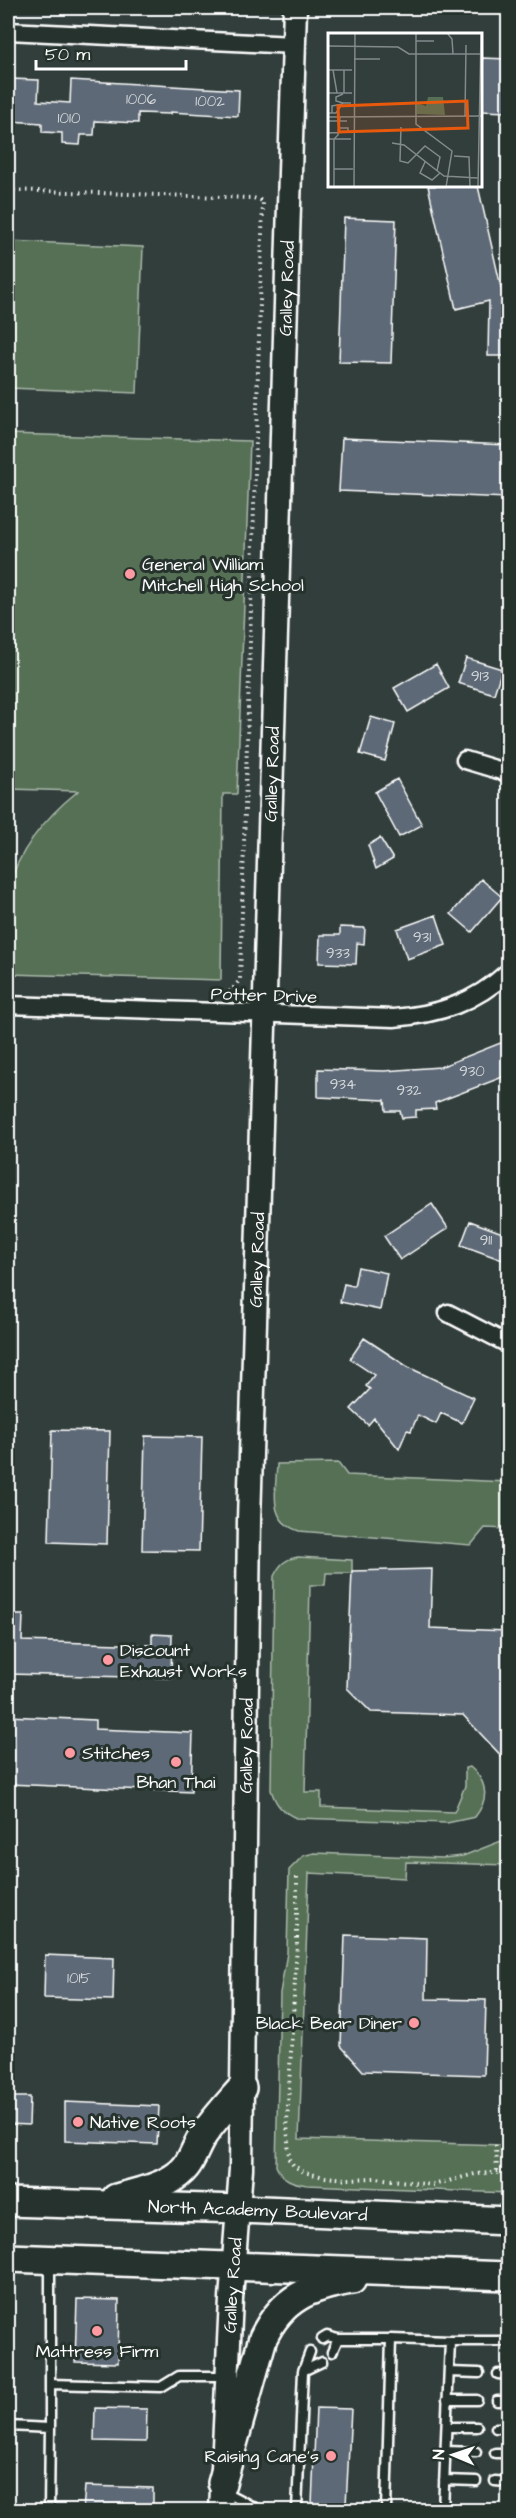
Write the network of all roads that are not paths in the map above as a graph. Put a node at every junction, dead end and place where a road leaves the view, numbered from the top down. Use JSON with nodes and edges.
{"nodes":[{"id":1,"x":295,"y":8,"type":"edge"},
{"id":2,"x":8,"y":31,"type":"edge"},
{"id":3,"x":294,"y":45,"type":"junction"},
{"id":4,"x":465,"y":760,"type":"dead end"},
{"id":5,"x":508,"y":772,"type":"edge"},
{"id":6,"x":508,"y":972,"type":"edge"},
{"id":7,"x":8,"y":1005,"type":"edge"},
{"id":8,"x":265,"y":1015,"type":"junction"},
{"id":9,"x":448,"y":1313,"type":"dead end"},
{"id":10,"x":508,"y":1344,"type":"edge"},
{"id":11,"x":242,"y":2088,"type":"junction"},
{"id":12,"x":8,"y":2202,"type":"edge"},
{"id":13,"x":92,"y":2206,"type":"junction"},
{"id":14,"x":240,"y":2209,"type":"junction"},
{"id":15,"x":508,"y":2222,"type":"edge"},
{"id":16,"x":8,"y":2258,"type":"edge"},
{"id":17,"x":50,"y":2259,"type":"junction"},
{"id":18,"x":233,"y":2267,"type":"junction"},
{"id":19,"x":397,"y":2272,"type":"junction"},
{"id":20,"x":508,"y":2276,"type":"edge"},
{"id":21,"x":322,"y":2339,"type":"dead end"},
{"id":22,"x":338,"y":2339,"type":"junction"},
{"id":23,"x":391,"y":2339,"type":"junction"},
{"id":24,"x":450,"y":2341,"type":"junction"},
{"id":25,"x":508,"y":2341,"type":"edge"},
{"id":26,"x":310,"y":2352,"type":"dead end"},
{"id":27,"x":333,"y":2352,"type":"dead end"},
{"id":28,"x":322,"y":2362,"type":"dead end"},
{"id":29,"x":303,"y":2371,"type":"junction"},
{"id":30,"x":449,"y":2372,"type":"junction"},
{"id":31,"x":479,"y":2373,"type":"dead end"},
{"id":32,"x":498,"y":2374,"type":"dead end"},
{"id":33,"x":508,"y":2374,"type":"edge"},
{"id":34,"x":227,"y":2376,"type":"junction"},
{"id":35,"x":50,"y":2384,"type":"junction"},
{"id":36,"x":447,"y":2400,"type":"junction"},
{"id":37,"x":477,"y":2400,"type":"dead end"},
{"id":38,"x":497,"y":2401,"type":"dead end"},
{"id":39,"x":508,"y":2401,"type":"edge"},
{"id":40,"x":8,"y":2426,"type":"edge"},
{"id":41,"x":447,"y":2427,"type":"junction"},
{"id":42,"x":477,"y":2427,"type":"dead end"},
{"id":43,"x":50,"y":2428,"type":"junction"},
{"id":44,"x":496,"y":2428,"type":"dead end"},
{"id":45,"x":508,"y":2428,"type":"edge"},
{"id":46,"x":446,"y":2451,"type":"junction"},
{"id":47,"x":476,"y":2452,"type":"dead end"},
{"id":48,"x":495,"y":2453,"type":"dead end"},
{"id":49,"x":508,"y":2453,"type":"edge"},
{"id":50,"x":444,"y":2480,"type":"junction"},
{"id":51,"x":476,"y":2481,"type":"dead end"},
{"id":52,"x":495,"y":2481,"type":"dead end"},
{"id":53,"x":508,"y":2482,"type":"edge"},
{"id":54,"x":221,"y":2495,"type":"edge"},
{"id":55,"x":49,"y":2511,"type":"edge"},
{"id":56,"x":259,"y":2511,"type":"edge"},
{"id":57,"x":297,"y":2511,"type":"edge"},
{"id":58,"x":386,"y":2511,"type":"edge"},
{"id":59,"x":443,"y":2511,"type":"edge"}],
"edges":[{"from":1,"to":3,"type":"main road","name":"Galley Road"},
{"from":2,"to":3,"type":"street"},
{"from":3,"to":8,"type":"main road","name":"Galley Road"},
{"from":4,"to":5,"type":"street"},
{"from":6,"to":8,"type":"street","name":"Potter Drive"},
{"from":7,"to":8,"type":"street","name":"Potter Drive"},
{"from":8,"to":11,"type":"main road","name":"Galley Road"},
{"from":9,"to":10,"type":"street"},
{"from":11,"to":13,"type":"highway"},
{"from":11,"to":14,"type":"main road","name":"Galley Road"},
{"from":12,"to":13,"type":"highway","name":"North Academy Boulevard"},
{"from":13,"to":14,"type":"highway","name":"North Academy Boulevard"},
{"from":14,"to":15,"type":"highway","name":"North Academy Boulevard"},
{"from":14,"to":18,"type":"main road","name":"Galley Road"},
{"from":16,"to":17,"type":"highway"},
{"from":17,"to":18,"type":"highway"},
{"from":17,"to":35,"type":"lane"},
{"from":18,"to":19,"type":"highway"},
{"from":18,"to":34,"type":"main road","name":"Galley Road"},
{"from":19,"to":20,"type":"highway"},
{"from":19,"to":54,"type":"highway"},
{"from":21,"to":22,"type":"lane"},
{"from":22,"to":23,"type":"lane"},
{"from":22,"to":27,"type":"lane"},
{"from":23,"to":24,"type":"lane"},
{"from":23,"to":58,"type":"lane"},
{"from":24,"to":25,"type":"lane"},
{"from":24,"to":30,"type":"lane"},
{"from":26,"to":29,"type":"lane"},
{"from":28,"to":29,"type":"lane"},
{"from":29,"to":57,"type":"lane"},
{"from":30,"to":31,"type":"lane"},
{"from":30,"to":36,"type":"lane"},
{"from":32,"to":33,"type":"lane"},
{"from":34,"to":35,"type":"lane"},
{"from":34,"to":54,"type":"main road","name":"Galley Road"},
{"from":35,"to":43,"type":"lane"},
{"from":36,"to":37,"type":"lane"},
{"from":36,"to":41,"type":"lane"},
{"from":38,"to":39,"type":"lane"},
{"from":40,"to":43,"type":"lane"},
{"from":41,"to":42,"type":"lane"},
{"from":41,"to":46,"type":"lane"},
{"from":43,"to":55,"type":"lane"},
{"from":44,"to":45,"type":"lane"},
{"from":46,"to":47,"type":"lane"},
{"from":46,"to":50,"type":"lane"},
{"from":48,"to":49,"type":"lane"},
{"from":50,"to":51,"type":"lane"},
{"from":50,"to":59,"type":"lane"},
{"from":52,"to":53,"type":"lane"},
{"from":54,"to":56,"type":"lane"}]}
